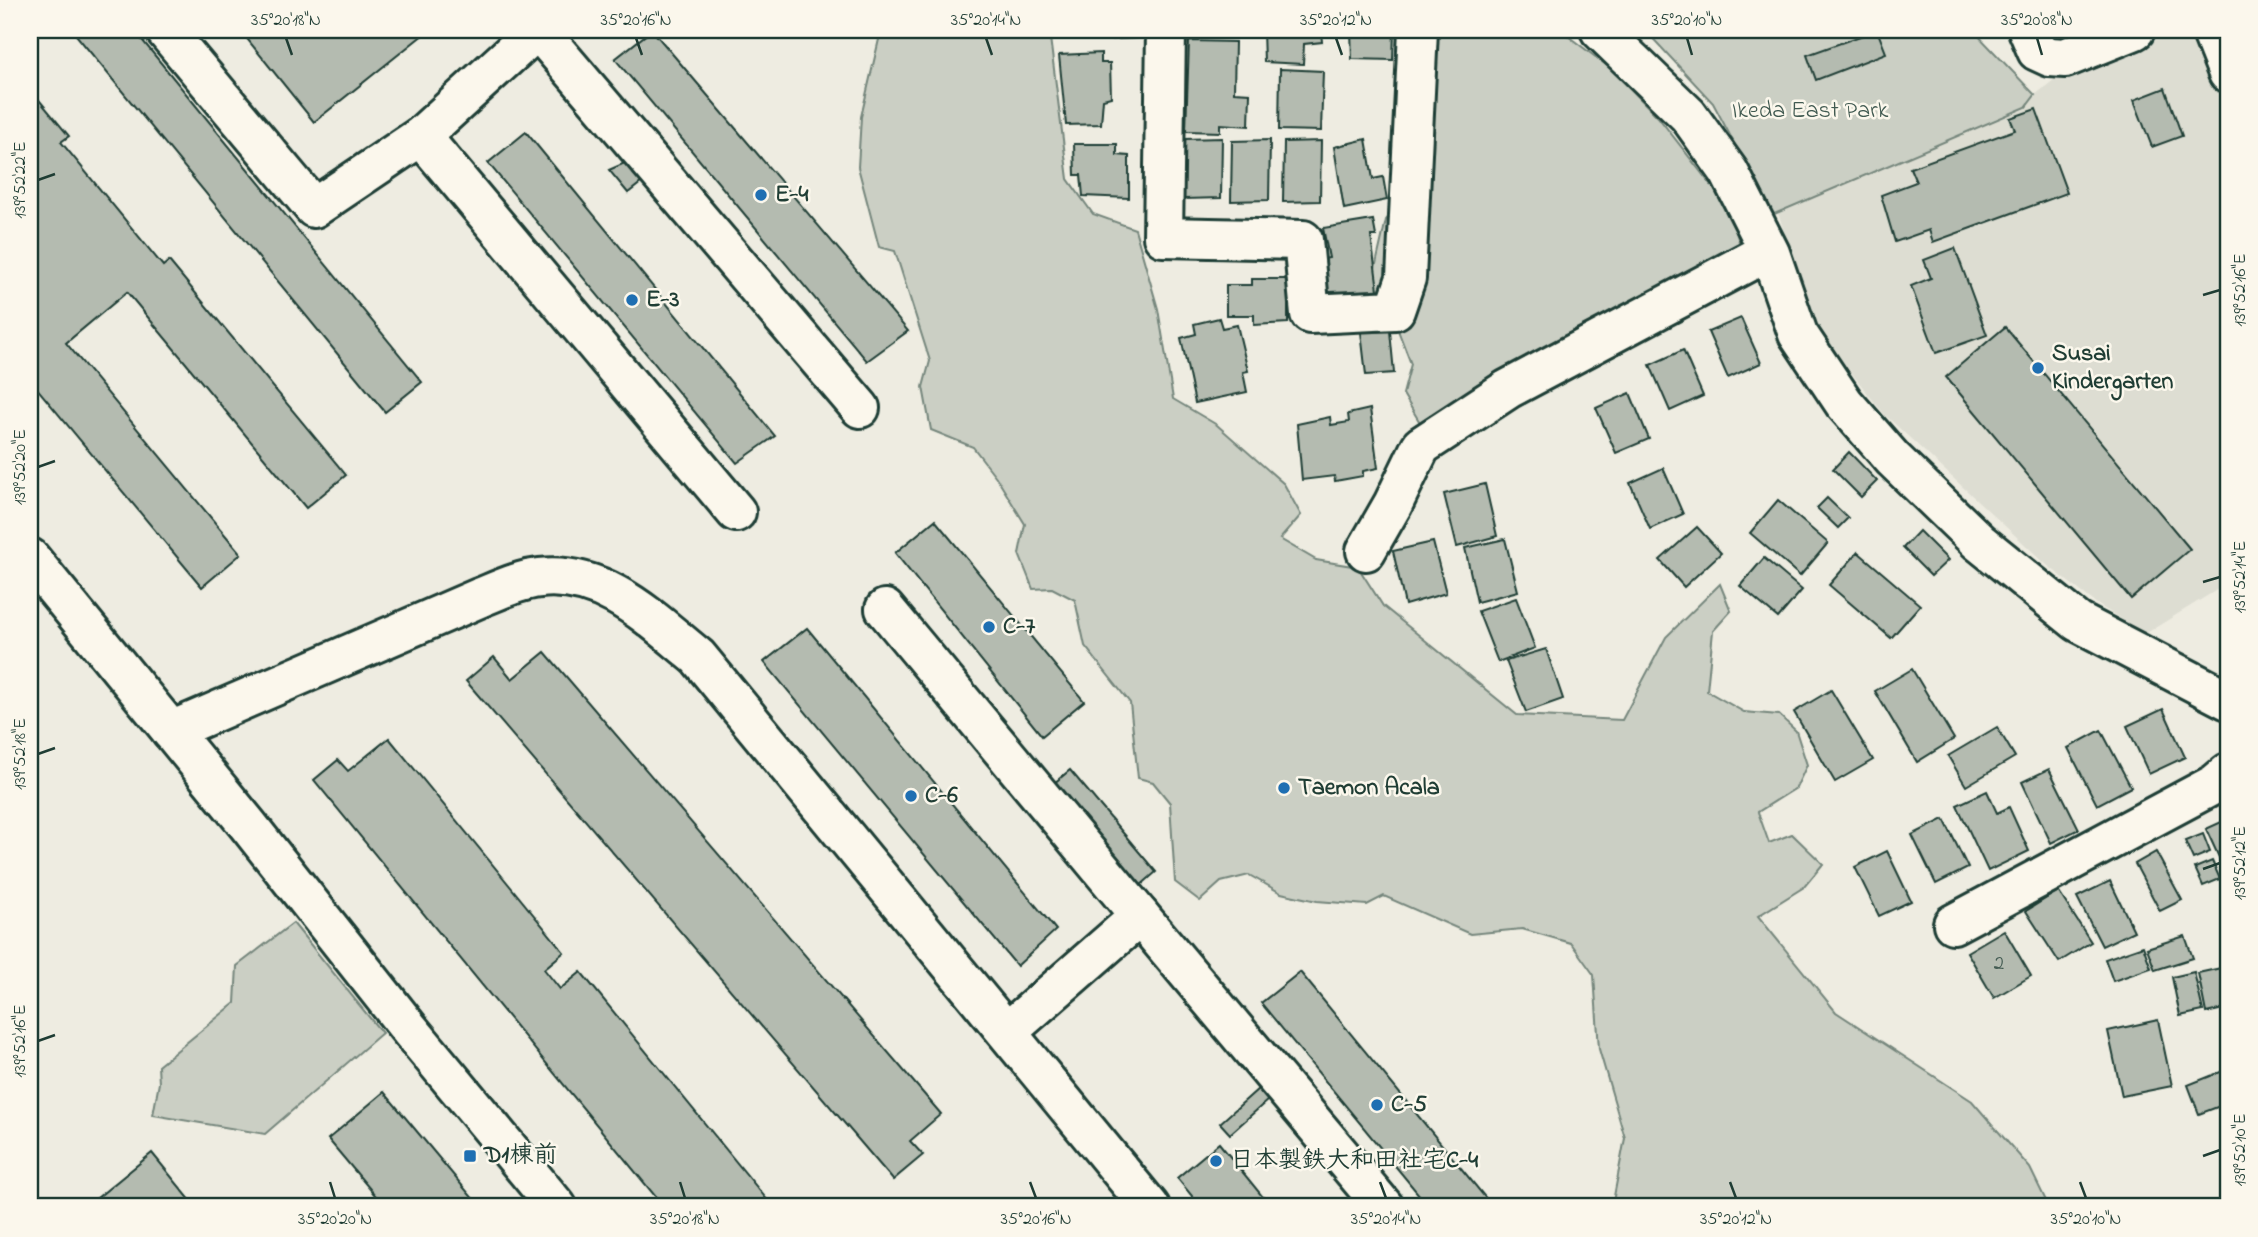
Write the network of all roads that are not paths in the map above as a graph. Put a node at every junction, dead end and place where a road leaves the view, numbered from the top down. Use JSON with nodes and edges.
{"nodes":[{"id":1,"x":165,"y":30,"type":"edge"},
{"id":2,"x":538,"y":30,"type":"edge"},
{"id":3,"x":1166,"y":30,"type":"edge"},
{"id":4,"x":1418,"y":30,"type":"edge"},
{"id":5,"x":2028,"y":30,"type":"edge"},
{"id":6,"x":2135,"y":30,"type":"edge"},
{"id":7,"x":2211,"y":30,"type":"edge"},
{"id":8,"x":1609,"y":33,"type":"edge"},
{"id":9,"x":2228,"y":73,"type":"edge"},
{"id":10,"x":421,"y":136,"type":"junction"},
{"id":11,"x":1757,"y":257,"type":"dead end"},
{"id":12,"x":860,"y":408,"type":"dead end"},
{"id":13,"x":736,"y":512,"type":"dead end"},
{"id":14,"x":1366,"y":551,"type":"dead end"},
{"id":15,"x":30,"y":558,"type":"edge"},
{"id":16,"x":885,"y":609,"type":"dead end"},
{"id":17,"x":2228,"y":700,"type":"edge"},
{"id":18,"x":170,"y":731,"type":"junction"},
{"id":19,"x":2228,"y":773,"type":"edge"},
{"id":20,"x":1140,"y":916,"type":"junction"},
{"id":21,"x":1953,"y":924,"type":"dead end"},
{"id":22,"x":1006,"y":1032,"type":"junction"},
{"id":23,"x":557,"y":1207,"type":"edge"},
{"id":24,"x":1150,"y":1207,"type":"edge"},
{"id":25,"x":1384,"y":1207,"type":"edge"}],
"edges":[{"from":1,"to":10,"type":"street"},
{"from":2,"to":10,"type":"street"},
{"from":2,"to":12,"type":"street"},
{"from":3,"to":4,"type":"street"},
{"from":5,"to":6,"type":"street"},
{"from":7,"to":9,"type":"street"},
{"from":8,"to":17,"type":"street"},
{"from":10,"to":13,"type":"street"},
{"from":11,"to":14,"type":"street"},
{"from":15,"to":18,"type":"street"},
{"from":16,"to":20,"type":"street"},
{"from":18,"to":22,"type":"street"},
{"from":18,"to":23,"type":"street"},
{"from":19,"to":21,"type":"street"},
{"from":20,"to":22,"type":"street"},
{"from":20,"to":25,"type":"street"},
{"from":22,"to":24,"type":"street"}]}
